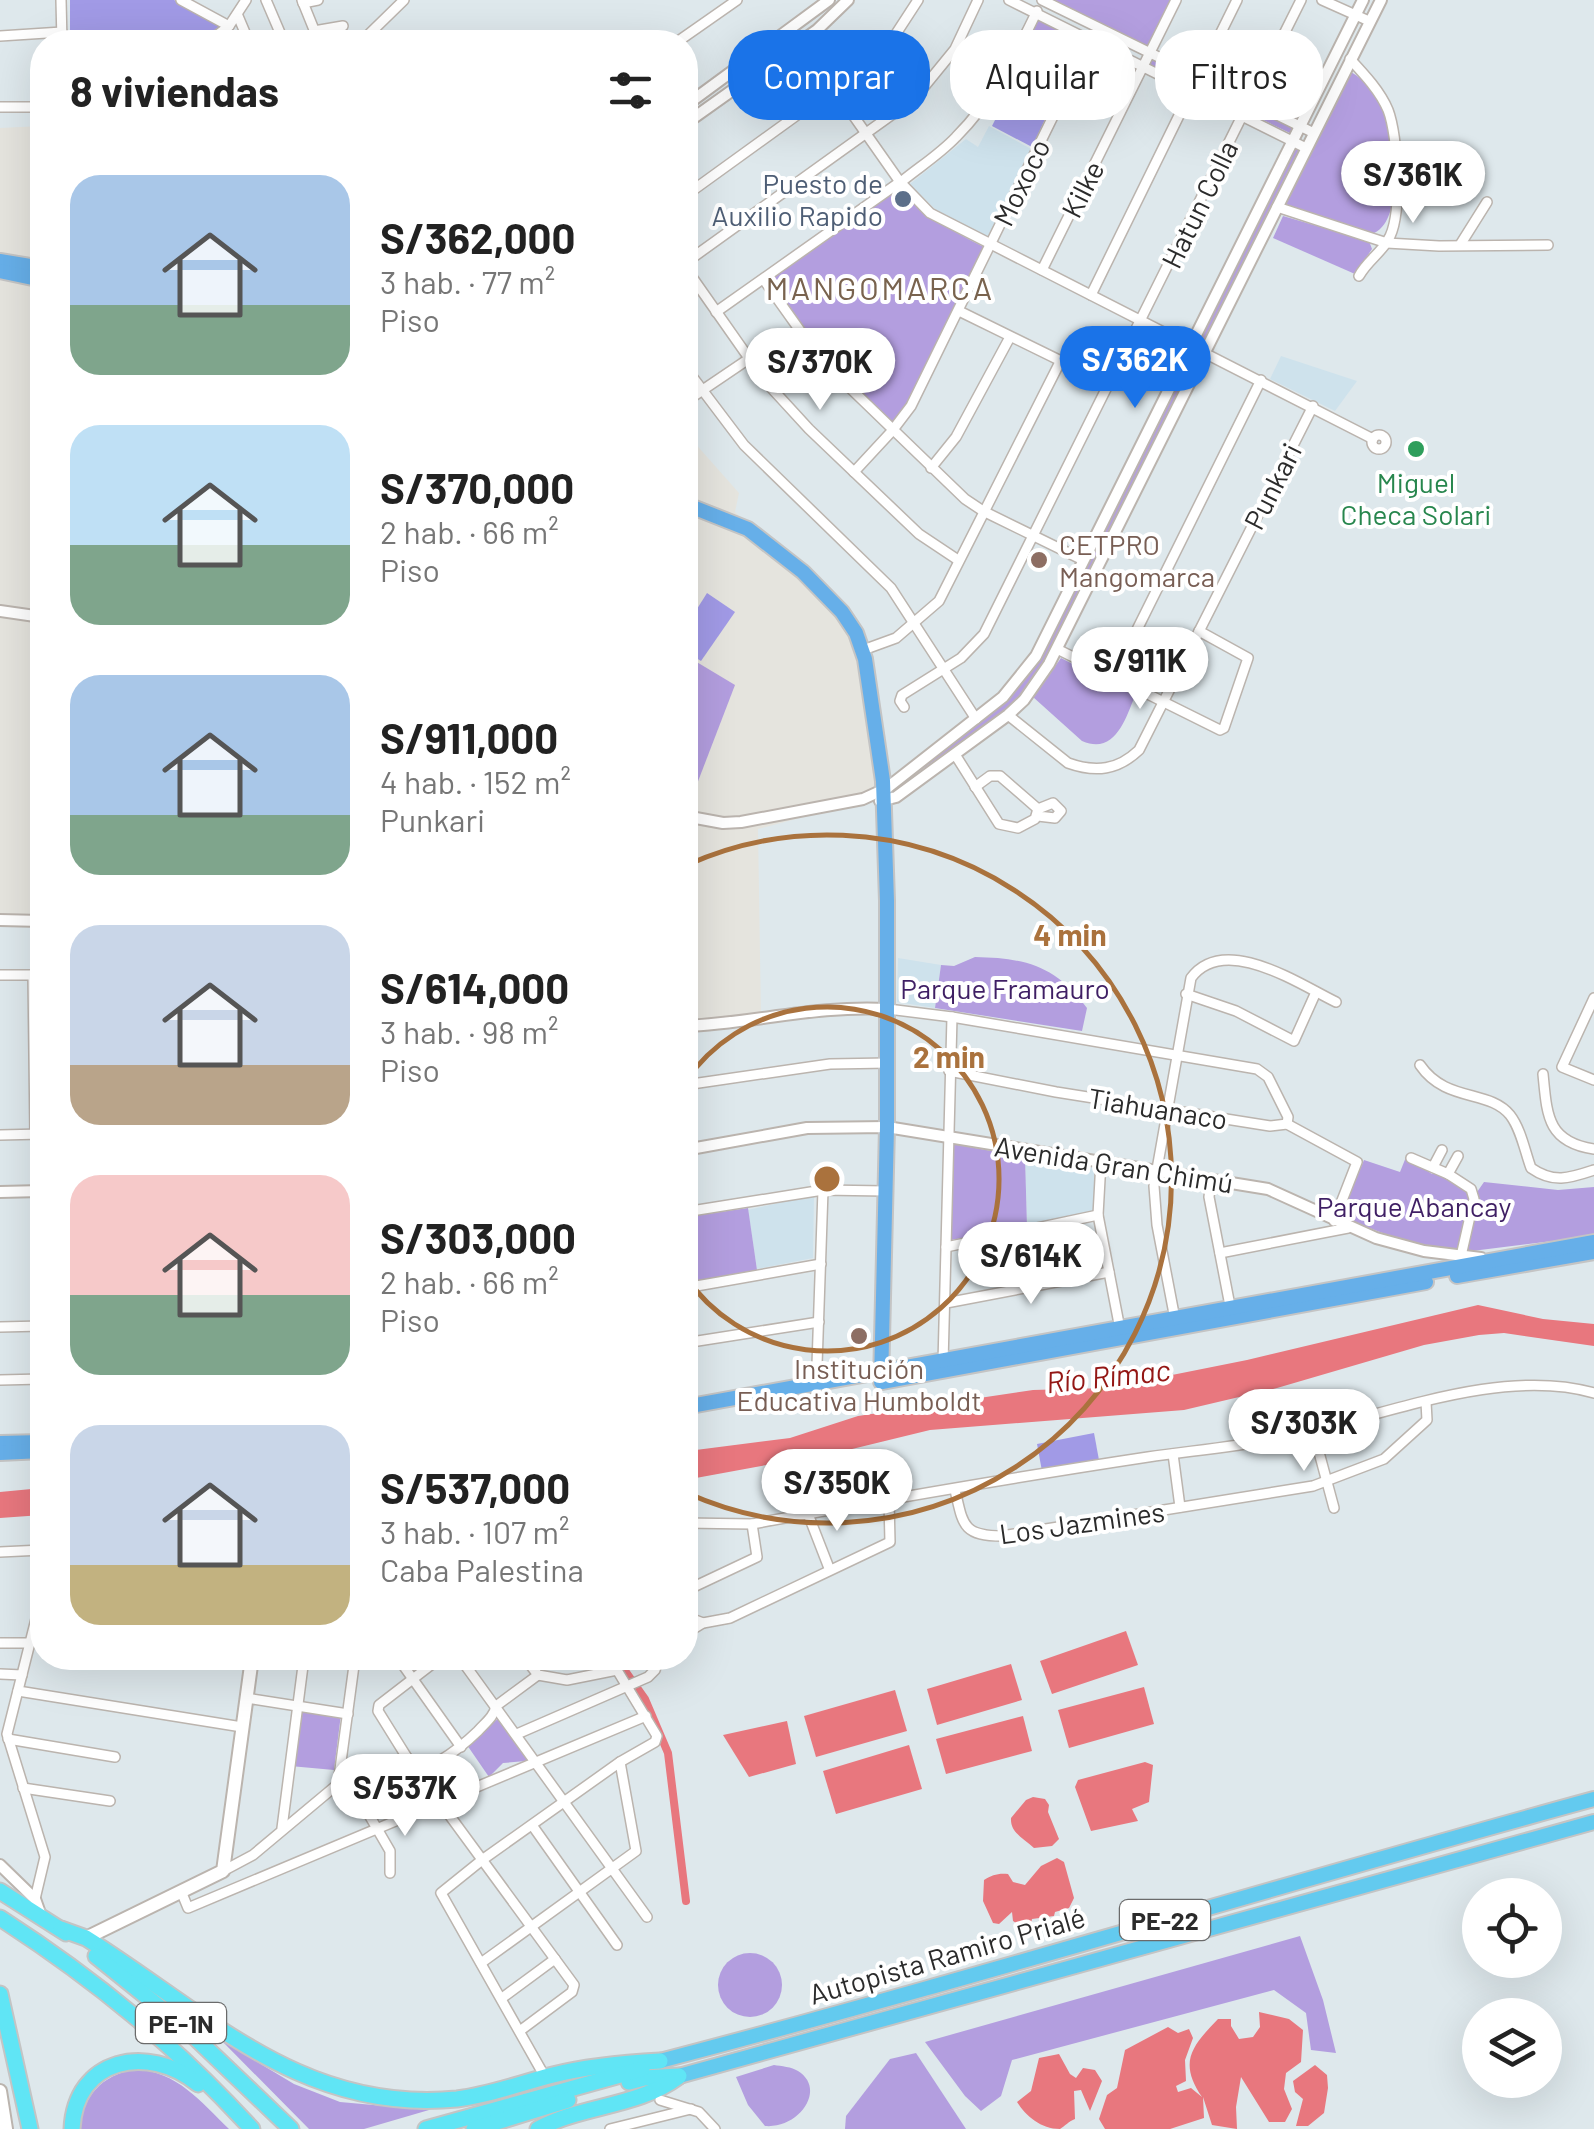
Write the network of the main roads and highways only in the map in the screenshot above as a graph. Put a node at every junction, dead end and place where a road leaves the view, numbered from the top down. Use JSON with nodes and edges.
{"nodes":[{"id":1,"x":0,"y":261,"type":"edge"},
{"id":2,"x":30,"y":266,"type":"edge"},
{"id":3,"x":0,"y":271,"type":"edge"},
{"id":4,"x":30,"y":277,"type":"edge"},
{"id":5,"x":698,"y":509,"type":"edge"},
{"id":6,"x":1594,"y":1242,"type":"edge"},
{"id":7,"x":1594,"y":1252,"type":"edge"},
{"id":8,"x":1231,"y":1314,"type":"junction"},
{"id":9,"x":943,"y":1365,"type":"junction"},
{"id":10,"x":881,"y":1377,"type":"junction"},
{"id":11,"x":816,"y":1389,"type":"junction"},
{"id":12,"x":698,"y":1406,"type":"edge"},
{"id":13,"x":698,"y":1414,"type":"edge"},
{"id":14,"x":30,"y":1442,"type":"edge"},
{"id":15,"x":0,"y":1443,"type":"edge"},
{"id":16,"x":30,"y":1451,"type":"edge"},
{"id":17,"x":0,"y":1452,"type":"edge"},
{"id":18,"x":250,"y":1670,"type":"edge"},
{"id":19,"x":1594,"y":1799,"type":"edge"},
{"id":20,"x":1594,"y":1822,"type":"edge"},
{"id":21,"x":0,"y":1891,"type":"edge"},
{"id":22,"x":0,"y":1918,"type":"edge"},
{"id":23,"x":60,"y":1929,"type":"junction"},
{"id":24,"x":86,"y":1938,"type":"junction"},
{"id":25,"x":0,"y":1994,"type":"edge"},
{"id":26,"x":654,"y":2064,"type":"junction"},
{"id":27,"x":679,"y":2076,"type":"junction"},
{"id":28,"x":544,"y":2084,"type":"junction"},
{"id":29,"x":522,"y":2085,"type":"junction"},
{"id":30,"x":460,"y":2098,"type":"junction"},
{"id":31,"x":1,"y":2100,"type":"edge"},
{"id":32,"x":225,"y":2100,"type":"junction"},
{"id":33,"x":6,"y":2129,"type":"edge"},
{"id":34,"x":30,"y":2129,"type":"edge"},
{"id":35,"x":72,"y":2129,"type":"edge"},
{"id":36,"x":252,"y":2129,"type":"edge"},
{"id":37,"x":291,"y":2129,"type":"edge"},
{"id":38,"x":426,"y":2129,"type":"edge"},
{"id":39,"x":474,"y":2129,"type":"edge"},
{"id":40,"x":538,"y":2129,"type":"edge"}],
"edges":[{"from":1,"to":2,"type":"main road"},
{"from":3,"to":4,"type":"main road"},
{"from":5,"to":10,"type":"main road"},
{"from":6,"to":8,"type":"main road"},
{"from":7,"to":8,"type":"main road"},
{"from":8,"to":9,"type":"main road"},
{"from":8,"to":9,"type":"main road"},
{"from":9,"to":10,"type":"main road"},
{"from":10,"to":11,"type":"main road"},
{"from":11,"to":12,"type":"main road"},
{"from":11,"to":13,"type":"main road"},
{"from":14,"to":15,"type":"main road"},
{"from":16,"to":17,"type":"main road"},
{"from":18,"to":24,"type":"main road"},
{"from":19,"to":26,"type":"highway","name":"Autopista Ramiro Prialé","number":"PE-22"},
{"from":20,"to":27,"type":"highway","name":"Autopista Ramiro Prialé","number":"PE-22"},
{"from":21,"to":23,"type":"highway","number":"PE-1N"},
{"from":22,"to":32,"type":"highway","number":"PE-1N"},
{"from":23,"to":24,"type":"highway"},
{"from":23,"to":37,"type":"highway","number":"PE-1N"},
{"from":24,"to":30,"type":"highway"},
{"from":25,"to":34,"type":"highway"},
{"from":26,"to":28,"type":"highway"},
{"from":26,"to":29,"type":"highway"},
{"from":26,"to":38,"type":"highway"},
{"from":27,"to":39,"type":"highway"},
{"from":27,"to":40,"type":"highway"},
{"from":28,"to":29,"type":"highway"},
{"from":28,"to":30,"type":"highway"},
{"from":29,"to":30,"type":"highway"},
{"from":31,"to":33,"type":"main road"},
{"from":32,"to":35,"type":"highway"},
{"from":32,"to":36,"type":"highway","number":"PE-1N"}]}
